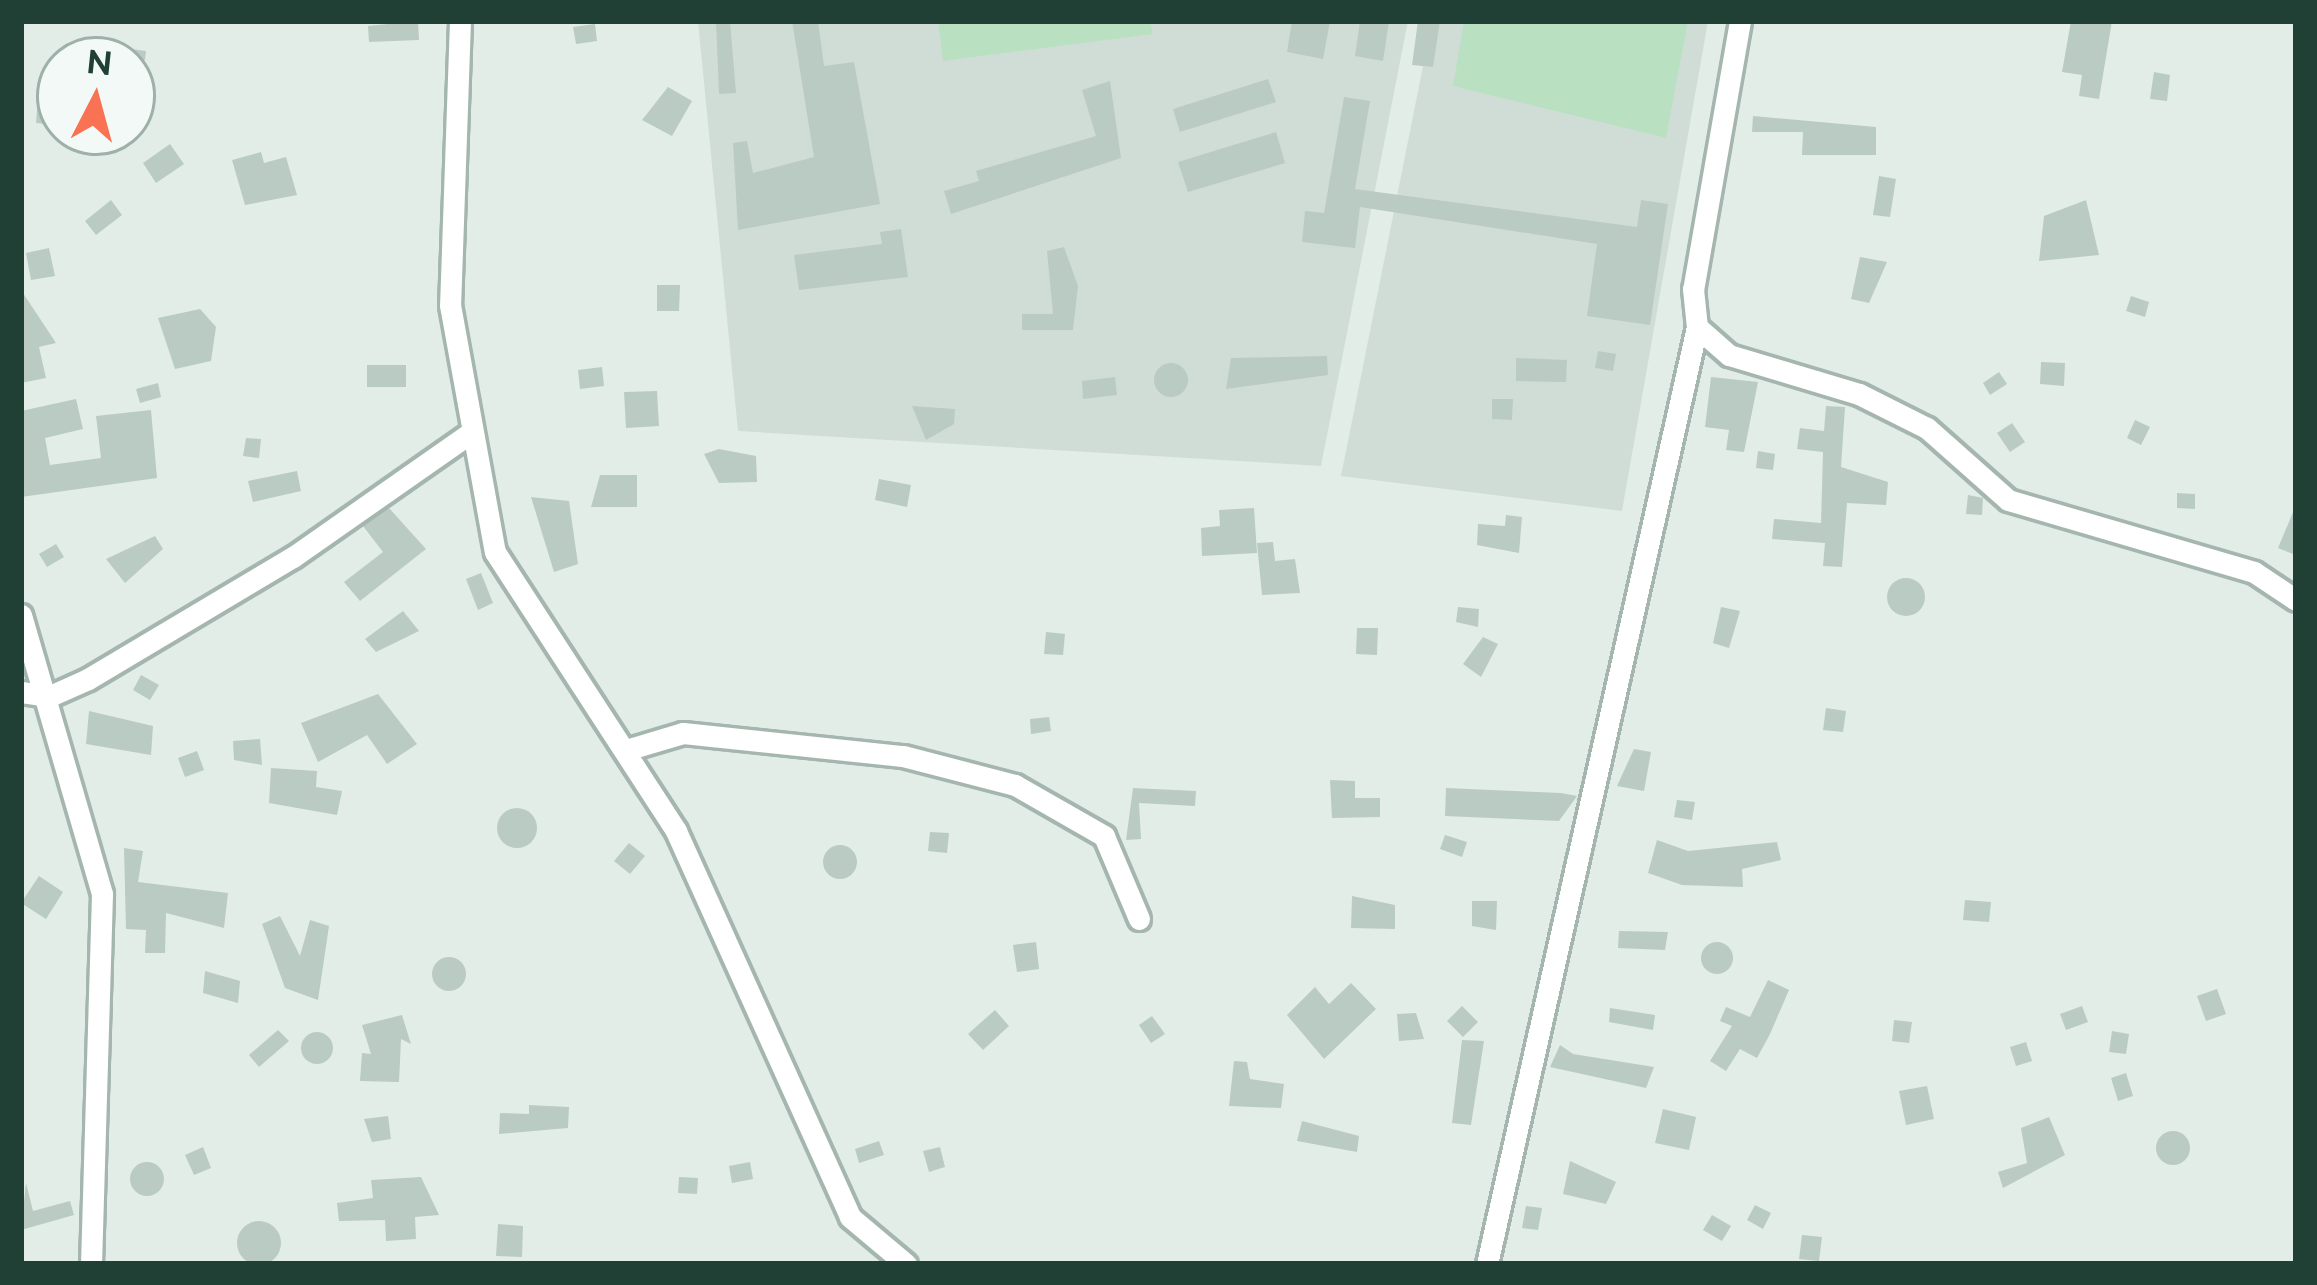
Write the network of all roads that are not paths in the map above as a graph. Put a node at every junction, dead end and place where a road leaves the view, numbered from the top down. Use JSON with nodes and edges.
{"nodes":[{"id":1,"x":460,"y":21,"type":"edge"},
{"id":2,"x":1740,"y":21,"type":"edge"},
{"id":3,"x":1697,"y":328,"type":"junction"},
{"id":4,"x":467,"y":435,"type":"junction"},
{"id":5,"x":2296,"y":600,"type":"edge"},
{"id":6,"x":21,"y":615,"type":"edge"},
{"id":7,"x":21,"y":692,"type":"edge"},
{"id":8,"x":50,"y":696,"type":"junction"},
{"id":9,"x":626,"y":750,"type":"junction"},
{"id":10,"x":1139,"y":919,"type":"dead end"},
{"id":11,"x":91,"y":1264,"type":"edge"},
{"id":12,"x":906,"y":1264,"type":"edge"},
{"id":13,"x":1487,"y":1264,"type":"edge"}],
"edges":[{"from":1,"to":4,"type":"street"},
{"from":2,"to":3,"type":"street"},
{"from":3,"to":5,"type":"street"},
{"from":3,"to":13,"type":"street"},
{"from":4,"to":8,"type":"street"},
{"from":4,"to":9,"type":"street"},
{"from":6,"to":8,"type":"street"},
{"from":7,"to":8,"type":"street"},
{"from":8,"to":11,"type":"street"},
{"from":9,"to":10,"type":"street"},
{"from":9,"to":12,"type":"street"}]}
